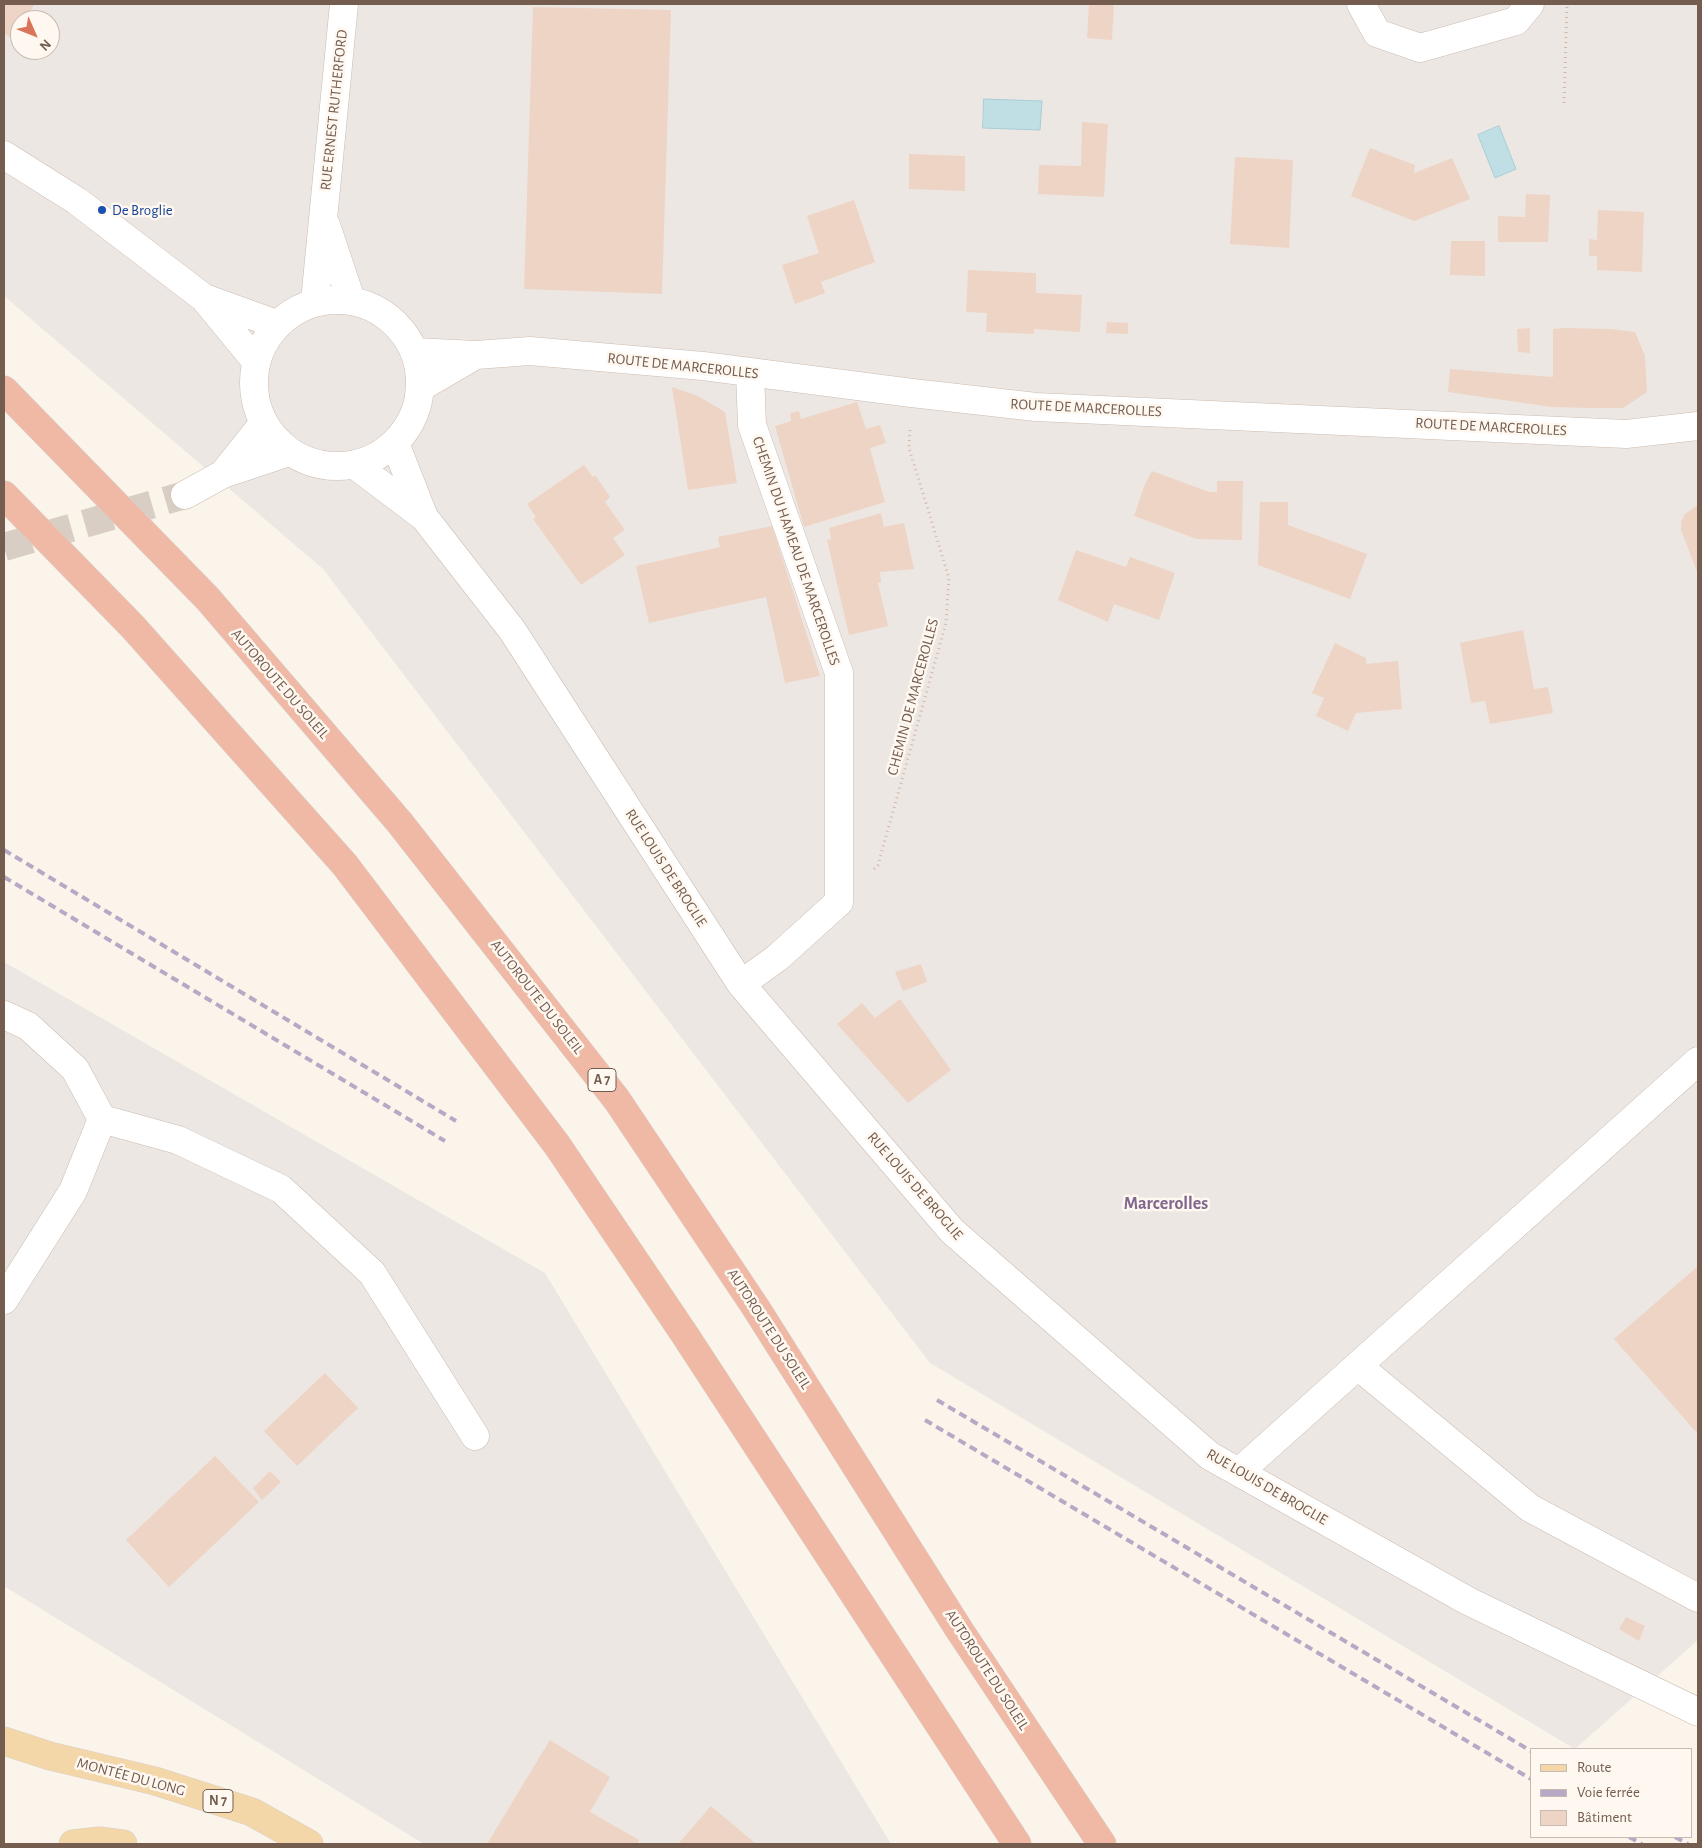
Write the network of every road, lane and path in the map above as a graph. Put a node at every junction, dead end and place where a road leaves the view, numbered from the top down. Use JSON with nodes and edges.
{"nodes":[{"id":1,"x":344,"y":4,"type":"edge"},
{"id":2,"x":1361,"y":4,"type":"edge"},
{"id":3,"x":1530,"y":4,"type":"edge"},
{"id":4,"x":1567,"y":4,"type":"edge"},
{"id":5,"x":1564,"y":103,"type":"dead end"},
{"id":6,"x":4,"y":155,"type":"edge"},
{"id":7,"x":323,"y":217,"type":"junction"},
{"id":8,"x":204,"y":298,"type":"junction"},
{"id":9,"x":351,"y":300,"type":"junction"},
{"id":10,"x":315,"y":301,"type":"junction"},
{"id":11,"x":276,"y":324,"type":"junction"},
{"id":12,"x":415,"y":352,"type":"junction"},
{"id":13,"x":476,"y":355,"type":"junction"},
{"id":14,"x":255,"y":360,"type":"junction"},
{"id":15,"x":750,"y":372,"type":"junction"},
{"id":16,"x":421,"y":387,"type":"junction"},
{"id":17,"x":4,"y":390,"type":"edge"},
{"id":18,"x":912,"y":393,"type":"junction"},
{"id":19,"x":263,"y":424,"type":"junction"},
{"id":20,"x":1698,"y":426,"type":"edge"},
{"id":21,"x":395,"y":444,"type":"junction"},
{"id":22,"x":289,"y":452,"type":"junction"},
{"id":23,"x":356,"y":465,"type":"junction"},
{"id":24,"x":223,"y":474,"type":"junction"},
{"id":25,"x":4,"y":495,"type":"edge"},
{"id":26,"x":185,"y":496,"type":"tunnel mouth"},
{"id":27,"x":424,"y":517,"type":"junction"},
{"id":28,"x":838,"y":902,"type":"junction"},
{"id":29,"x":741,"y":984,"type":"junction"},
{"id":30,"x":4,"y":1015,"type":"edge"},
{"id":31,"x":1698,"y":1062,"type":"edge"},
{"id":32,"x":102,"y":1119,"type":"junction"},
{"id":33,"x":4,"y":1300,"type":"edge"},
{"id":34,"x":1358,"y":1366,"type":"junction"},
{"id":35,"x":475,"y":1436,"type":"dead end"},
{"id":36,"x":1239,"y":1472,"type":"junction"},
{"id":37,"x":1698,"y":1598,"type":"edge"},
{"id":38,"x":1698,"y":1712,"type":"edge"},
{"id":39,"x":4,"y":1742,"type":"edge"},
{"id":40,"x":73,"y":1844,"type":"edge"},
{"id":41,"x":123,"y":1844,"type":"edge"},
{"id":42,"x":309,"y":1844,"type":"edge"},
{"id":43,"x":1017,"y":1844,"type":"edge"},
{"id":44,"x":1102,"y":1844,"type":"edge"}],
"edges":[{"from":1,"to":7,"type":"street","name":"RUE ERNEST RUTHERFORD"},
{"from":2,"to":3,"type":"street"},
{"from":4,"to":5,"type":"path"},
{"from":6,"to":8,"type":"street"},
{"from":7,"to":9,"type":"street","name":"RUE ERNEST RUTHERFORD"},
{"from":7,"to":10,"type":"street","name":"RUE ERNEST RUTHERFORD"},
{"from":8,"to":11,"type":"street"},
{"from":8,"to":14,"type":"street"},
{"from":9,"to":10,"type":"street"},
{"from":9,"to":12,"type":"street"},
{"from":10,"to":11,"type":"street"},
{"from":11,"to":14,"type":"street"},
{"from":12,"to":13,"type":"street","name":"ROUTE DE MARCEROLLES"},
{"from":12,"to":16,"type":"street"},
{"from":13,"to":15,"type":"street","name":"ROUTE DE MARCEROLLES"},
{"from":13,"to":16,"type":"street","name":"ROUTE DE MARCEROLLES"},
{"from":14,"to":19,"type":"street"},
{"from":15,"to":18,"type":"street","name":"ROUTE DE MARCEROLLES"},
{"from":15,"to":28,"type":"street","name":"CHEMIN DU HAMEAU DE MARCEROLLES"},
{"from":16,"to":21,"type":"street"},
{"from":17,"to":44,"type":"highway","name":"AUTOROUTE DU SOLEIL","number":"A 7"},
{"from":18,"to":20,"type":"street","name":"ROUTE DE MARCEROLLES"},
{"from":18,"to":28,"type":"path","name":"CHEMIN DE MARCEROLLES"},
{"from":19,"to":22,"type":"street"},
{"from":19,"to":24,"type":"street"},
{"from":21,"to":23,"type":"street"},
{"from":21,"to":27,"type":"street","name":"RUE LOUIS DE BROGLIE"},
{"from":22,"to":23,"type":"street"},
{"from":22,"to":24,"type":"street"},
{"from":23,"to":27,"type":"street","name":"RUE LOUIS DE BROGLIE"},
{"from":24,"to":26,"type":"street"},
{"from":25,"to":43,"type":"highway"},
{"from":27,"to":29,"type":"street","name":"RUE LOUIS DE BROGLIE"},
{"from":28,"to":29,"type":"street"},
{"from":29,"to":36,"type":"street","name":"RUE LOUIS DE BROGLIE"},
{"from":30,"to":32,"type":"street"},
{"from":31,"to":34,"type":"street"},
{"from":32,"to":33,"type":"street"},
{"from":32,"to":35,"type":"street"},
{"from":34,"to":36,"type":"street"},
{"from":34,"to":37,"type":"street"},
{"from":36,"to":38,"type":"street","name":"RUE LOUIS DE BROGLIE"},
{"from":39,"to":42,"type":"main road","name":"MONTÉE DU LONG","number":"N 7"},
{"from":40,"to":41,"type":"main road"}]}
